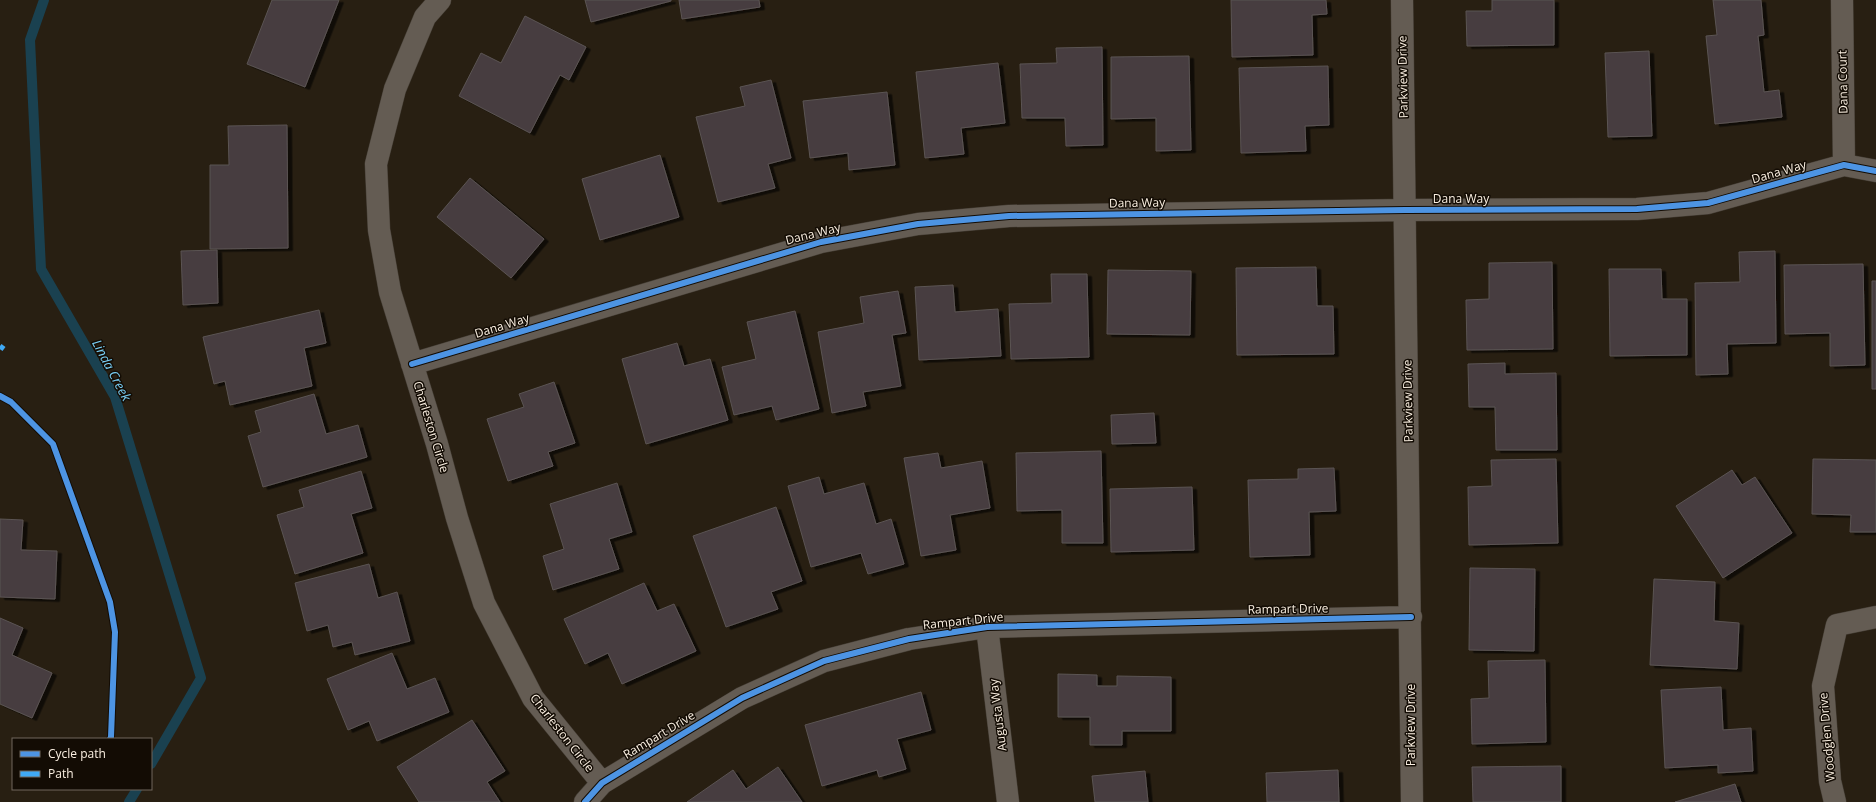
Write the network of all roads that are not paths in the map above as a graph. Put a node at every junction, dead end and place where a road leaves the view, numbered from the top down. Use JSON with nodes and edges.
{"nodes":[{"id":1,"x":440,"y":0,"type":"edge"},
{"id":2,"x":1402,"y":0,"type":"edge"},
{"id":3,"x":1842,"y":0,"type":"edge"},
{"id":4,"x":1844,"y":165,"type":"junction"},
{"id":5,"x":1876,"y":171,"type":"edge"},
{"id":6,"x":1406,"y":210,"type":"junction"},
{"id":7,"x":412,"y":364,"type":"junction"},
{"id":8,"x":1411,"y":617,"type":"junction"},
{"id":9,"x":1876,"y":618,"type":"edge"},
{"id":10,"x":987,"y":627,"type":"junction"},
{"id":11,"x":602,"y":783,"type":"junction"},
{"id":12,"x":585,"y":802,"type":"edge"},
{"id":13,"x":1008,"y":802,"type":"edge"},
{"id":14,"x":1412,"y":802,"type":"edge"},
{"id":15,"x":1835,"y":802,"type":"edge"}],
"edges":[{"from":1,"to":7,"type":"street","name":"Charleston Circle"},
{"from":2,"to":6,"type":"street","name":"Parkview Drive"},
{"from":3,"to":4,"type":"street","name":"Dana Court"},
{"from":4,"to":5,"type":"street","name":"Dana Way"},
{"from":4,"to":6,"type":"street","name":"Dana Way"},
{"from":6,"to":7,"type":"street","name":"Dana Way"},
{"from":6,"to":8,"type":"street","name":"Parkview Drive"},
{"from":7,"to":11,"type":"street","name":"Charleston Circle"},
{"from":8,"to":10,"type":"street","name":"Rampart Drive"},
{"from":8,"to":14,"type":"street","name":"Parkview Drive"},
{"from":9,"to":15,"type":"street","name":"Woodglen Drive"},
{"from":10,"to":11,"type":"street","name":"Rampart Drive"},
{"from":10,"to":13,"type":"street","name":"Augusta Way"},
{"from":11,"to":12,"type":"street","name":"Rampart Drive"}]}
